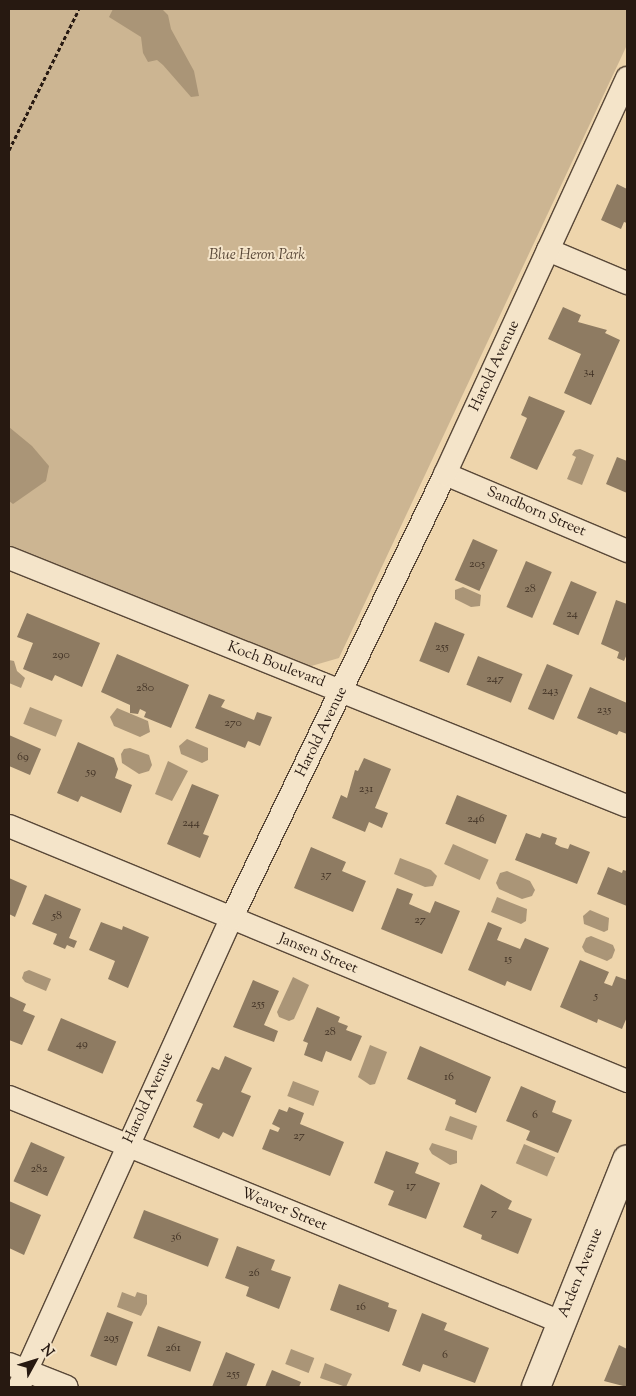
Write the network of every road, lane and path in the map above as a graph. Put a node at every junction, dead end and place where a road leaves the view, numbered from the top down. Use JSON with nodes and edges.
{"nodes":[{"id":1,"x":79,"y":9,"type":"edge"},
{"id":2,"x":627,"y":78,"type":"edge"},
{"id":3,"x":9,"y":150,"type":"edge"},
{"id":4,"x":548,"y":250,"type":"junction"},
{"id":5,"x":627,"y":283,"type":"edge"},
{"id":6,"x":444,"y":474,"type":"junction"},
{"id":7,"x":627,"y":550,"type":"edge"},
{"id":8,"x":9,"y":558,"type":"edge"},
{"id":9,"x":342,"y":690,"type":"junction"},
{"id":10,"x":627,"y":806,"type":"edge"},
{"id":11,"x":9,"y":826,"type":"edge"},
{"id":12,"x":231,"y":919,"type":"junction"},
{"id":13,"x":627,"y":1081,"type":"edge"},
{"id":14,"x":9,"y":1097,"type":"edge"},
{"id":15,"x":127,"y":1146,"type":"junction"},
{"id":16,"x":627,"y":1160,"type":"edge"},
{"id":17,"x":561,"y":1322,"type":"junction"},
{"id":18,"x":18,"y":1374,"type":"edge"},
{"id":19,"x":66,"y":1387,"type":"edge"},
{"id":20,"x":536,"y":1387,"type":"edge"}],
"edges":[{"from":1,"to":3,"type":"path"},
{"from":2,"to":4,"type":"street","name":"Harold Avenue"},
{"from":4,"to":5,"type":"street"},
{"from":4,"to":6,"type":"street","name":"Harold Avenue"},
{"from":6,"to":7,"type":"street","name":"Sandborn Street"},
{"from":6,"to":9,"type":"street","name":"Harold Avenue"},
{"from":8,"to":9,"type":"street","name":"Koch Boulevard"},
{"from":9,"to":10,"type":"street","name":"Koch Boulevard"},
{"from":9,"to":12,"type":"street","name":"Harold Avenue"},
{"from":11,"to":12,"type":"street","name":"Jansen Street"},
{"from":12,"to":13,"type":"street","name":"Jansen Street"},
{"from":12,"to":15,"type":"street","name":"Harold Avenue"},
{"from":14,"to":15,"type":"street","name":"Weaver Street"},
{"from":15,"to":17,"type":"street","name":"Weaver Street"},
{"from":15,"to":18,"type":"street","name":"Harold Avenue"},
{"from":16,"to":17,"type":"street","name":"Arden Avenue"},
{"from":17,"to":20,"type":"street","name":"Arden Avenue"},
{"from":18,"to":19,"type":"street"}]}
